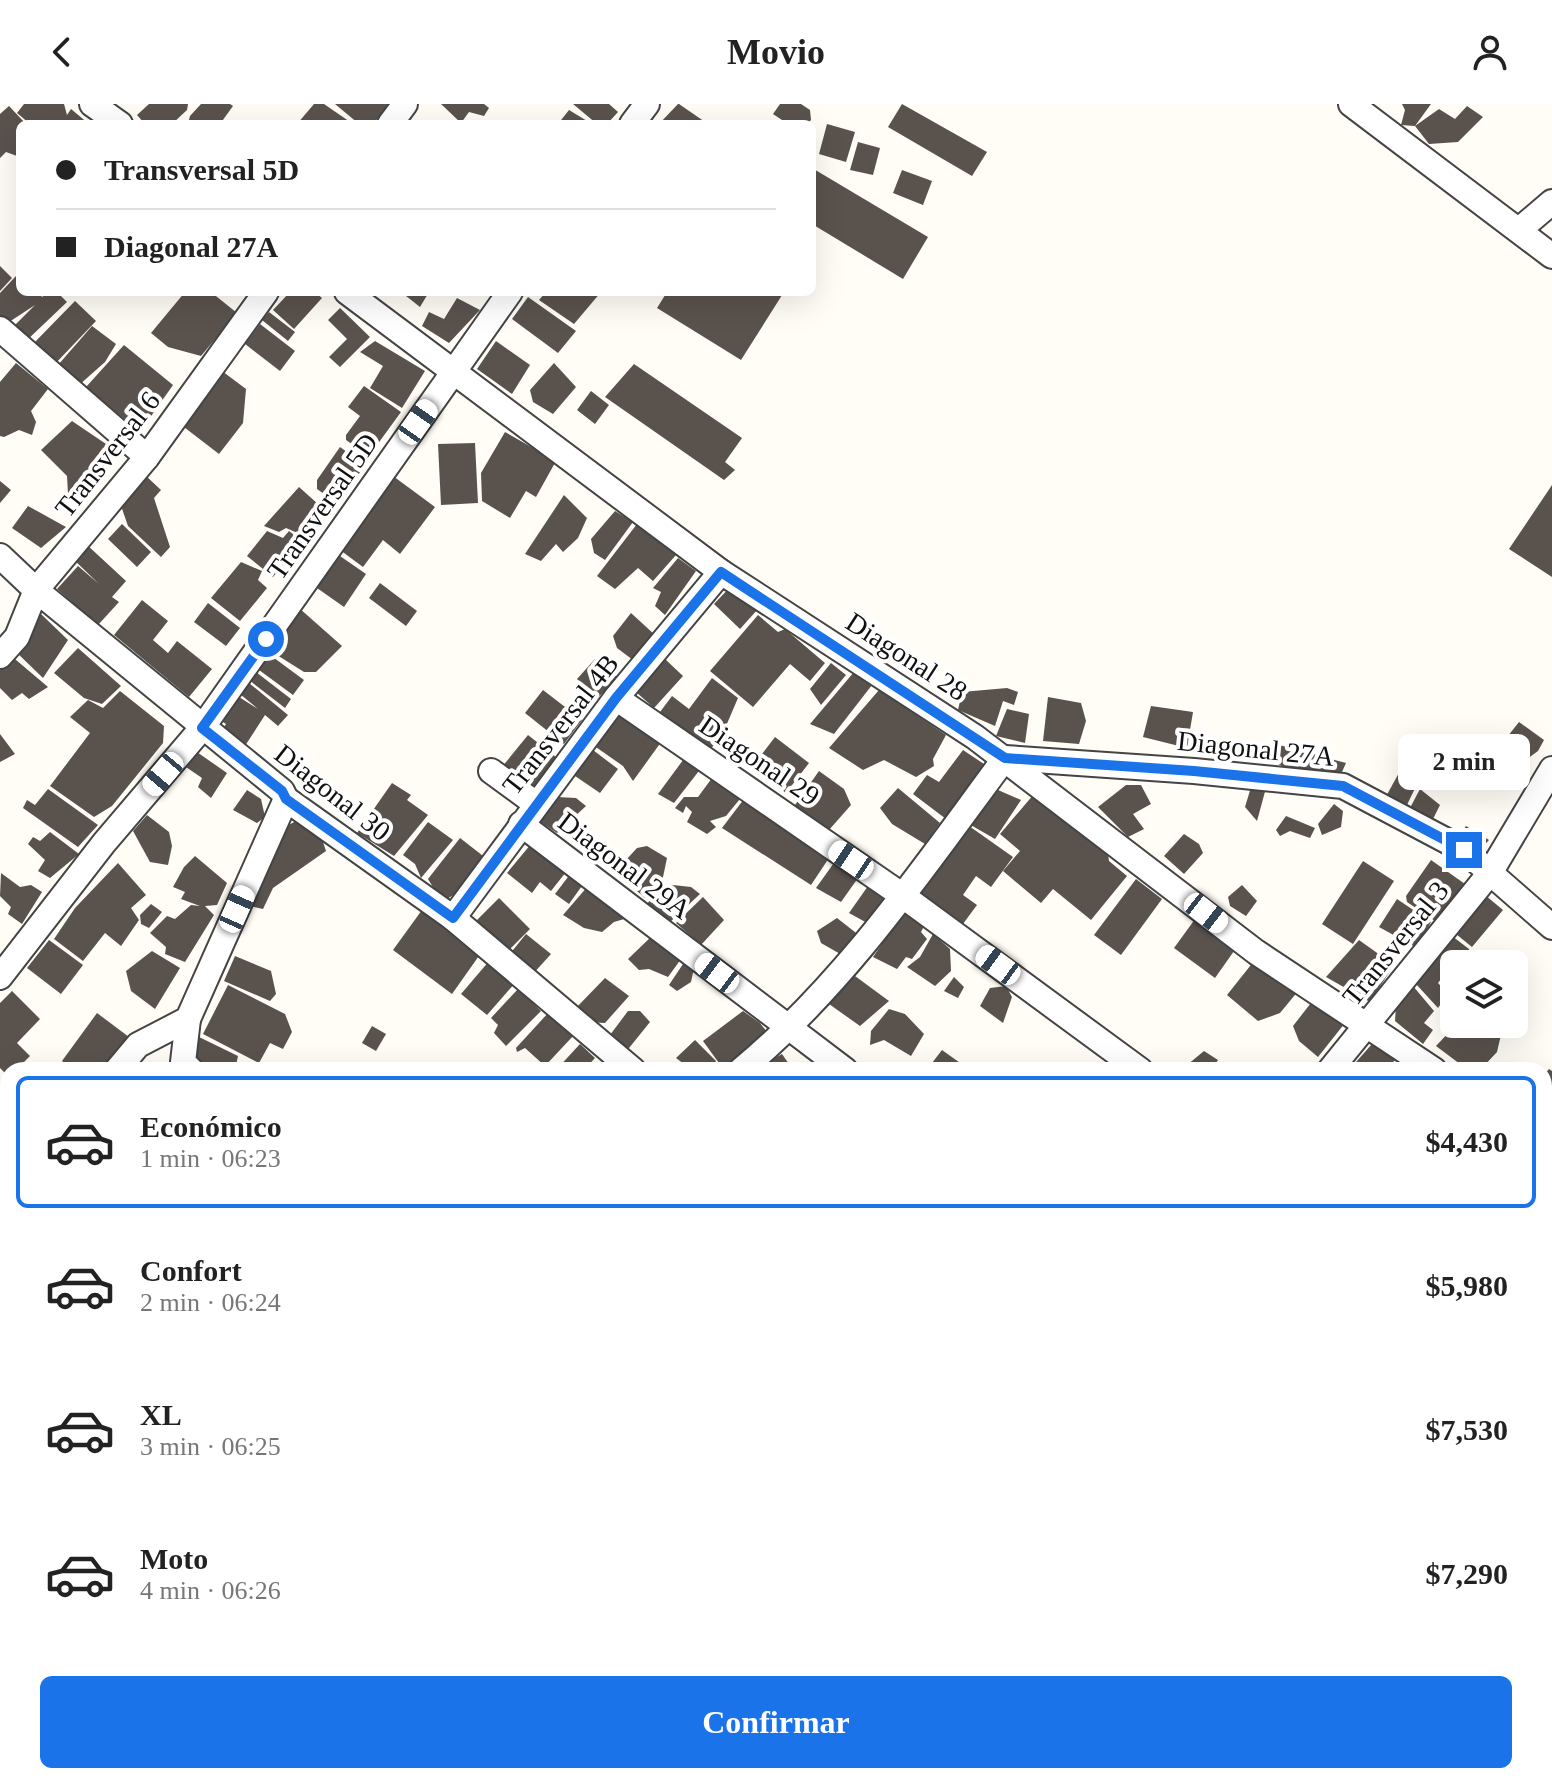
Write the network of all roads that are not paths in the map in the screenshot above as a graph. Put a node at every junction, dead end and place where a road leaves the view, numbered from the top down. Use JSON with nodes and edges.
{"nodes":[{"id":1,"x":92,"y":104,"type":"edge"},
{"id":2,"x":1351,"y":104,"type":"edge"},
{"id":3,"x":114,"y":120,"type":"edge"},
{"id":4,"x":1552,"y":202,"type":"edge"},
{"id":5,"x":1519,"y":230,"type":"junction"},
{"id":6,"x":1552,"y":256,"type":"edge"},
{"id":7,"x":263,"y":296,"type":"edge"},
{"id":8,"x":352,"y":296,"type":"edge"},
{"id":9,"x":507,"y":296,"type":"edge"},
{"id":10,"x":0,"y":329,"type":"edge"},
{"id":11,"x":452,"y":373,"type":"junction"},
{"id":12,"x":147,"y":457,"type":"junction"},
{"id":13,"x":0,"y":556,"type":"edge"},
{"id":14,"x":721,"y":572,"type":"junction"},
{"id":15,"x":36,"y":590,"type":"junction"},
{"id":16,"x":0,"y":656,"type":"edge"},
{"id":17,"x":616,"y":698,"type":"junction"},
{"id":18,"x":202,"y":728,"type":"junction"},
{"id":19,"x":1005,"y":758,"type":"junction"},
{"id":20,"x":1552,"y":769,"type":"edge"},
{"id":21,"x":491,"y":771,"type":"dead end"},
{"id":22,"x":286,"y":799,"type":"junction"},
{"id":23,"x":536,"y":804,"type":"junction"},
{"id":24,"x":521,"y":824,"type":"junction"},
{"id":25,"x":1490,"y":873,"type":"junction"},
{"id":26,"x":903,"y":896,"type":"junction"},
{"id":27,"x":453,"y":918,"type":"junction"},
{"id":28,"x":1552,"y":927,"type":"edge"},
{"id":29,"x":0,"y":977,"type":"edge"},
{"id":30,"x":188,"y":1019,"type":"junction"},
{"id":31,"x":1366,"y":1025,"type":"junction"},
{"id":32,"x":790,"y":1029,"type":"junction"},
{"id":33,"x":124,"y":1062,"type":"edge"},
{"id":34,"x":175,"y":1062,"type":"edge"},
{"id":35,"x":183,"y":1062,"type":"edge"},
{"id":36,"x":624,"y":1062,"type":"edge"},
{"id":37,"x":751,"y":1062,"type":"edge"},
{"id":38,"x":834,"y":1062,"type":"edge"},
{"id":39,"x":1129,"y":1062,"type":"edge"},
{"id":40,"x":1336,"y":1062,"type":"edge"},
{"id":41,"x":1422,"y":1062,"type":"edge"}],
"edges":[{"from":1,"to":3,"type":"street"},
{"from":2,"to":5,"type":"street"},
{"from":4,"to":5,"type":"street"},
{"from":5,"to":6,"type":"street"},
{"from":7,"to":12,"type":"street","name":"Transversal 6"},
{"from":8,"to":11,"type":"street","name":"Diagonal 28"},
{"from":9,"to":11,"type":"street","name":"Transversal 5D"},
{"from":10,"to":12,"type":"street"},
{"from":11,"to":14,"type":"street","name":"Diagonal 28"},
{"from":11,"to":18,"type":"street","name":"Transversal 5D"},
{"from":12,"to":15,"type":"street","name":"Transversal 6"},
{"from":13,"to":15,"type":"street","name":"Diagonal 30"},
{"from":14,"to":17,"type":"street","name":"Transversal 4B"},
{"from":14,"to":19,"type":"street","name":"Diagonal 28"},
{"from":15,"to":16,"type":"street","name":"Transversal 6"},
{"from":15,"to":18,"type":"street","name":"Diagonal 30"},
{"from":17,"to":23,"type":"street","name":"Transversal 4B"},
{"from":17,"to":26,"type":"street","name":"Diagonal 29"},
{"from":18,"to":22,"type":"street","name":"Diagonal 30"},
{"from":18,"to":29,"type":"street","name":"Transversal 5D"},
{"from":19,"to":25,"type":"street","name":"Diagonal 27A"},
{"from":19,"to":26,"type":"street"},
{"from":19,"to":31,"type":"street","name":"Diagonal 28"},
{"from":20,"to":25,"type":"street","name":"Transversal 3"},
{"from":21,"to":23,"type":"street","name":"Diagonal 29A"},
{"from":22,"to":27,"type":"street","name":"Diagonal 30"},
{"from":22,"to":30,"type":"street"},
{"from":23,"to":24,"type":"street","name":"Transversal 4B"},
{"from":24,"to":27,"type":"street","name":"Transversal 4B"},
{"from":24,"to":32,"type":"street","name":"Diagonal 29A"},
{"from":25,"to":28,"type":"street","name":"Diagonal 27A"},
{"from":25,"to":31,"type":"street","name":"Transversal 3"},
{"from":26,"to":32,"type":"street"},
{"from":26,"to":39,"type":"street","name":"Diagonal 29"},
{"from":27,"to":36,"type":"street","name":"Diagonal 30"},
{"from":30,"to":33,"type":"street"},
{"from":30,"to":34,"type":"street"},
{"from":30,"to":35,"type":"street"},
{"from":31,"to":40,"type":"street","name":"Transversal 3"},
{"from":31,"to":41,"type":"street","name":"Diagonal 28"},
{"from":32,"to":37,"type":"street"},
{"from":32,"to":38,"type":"street","name":"Diagonal 29A"}]}
